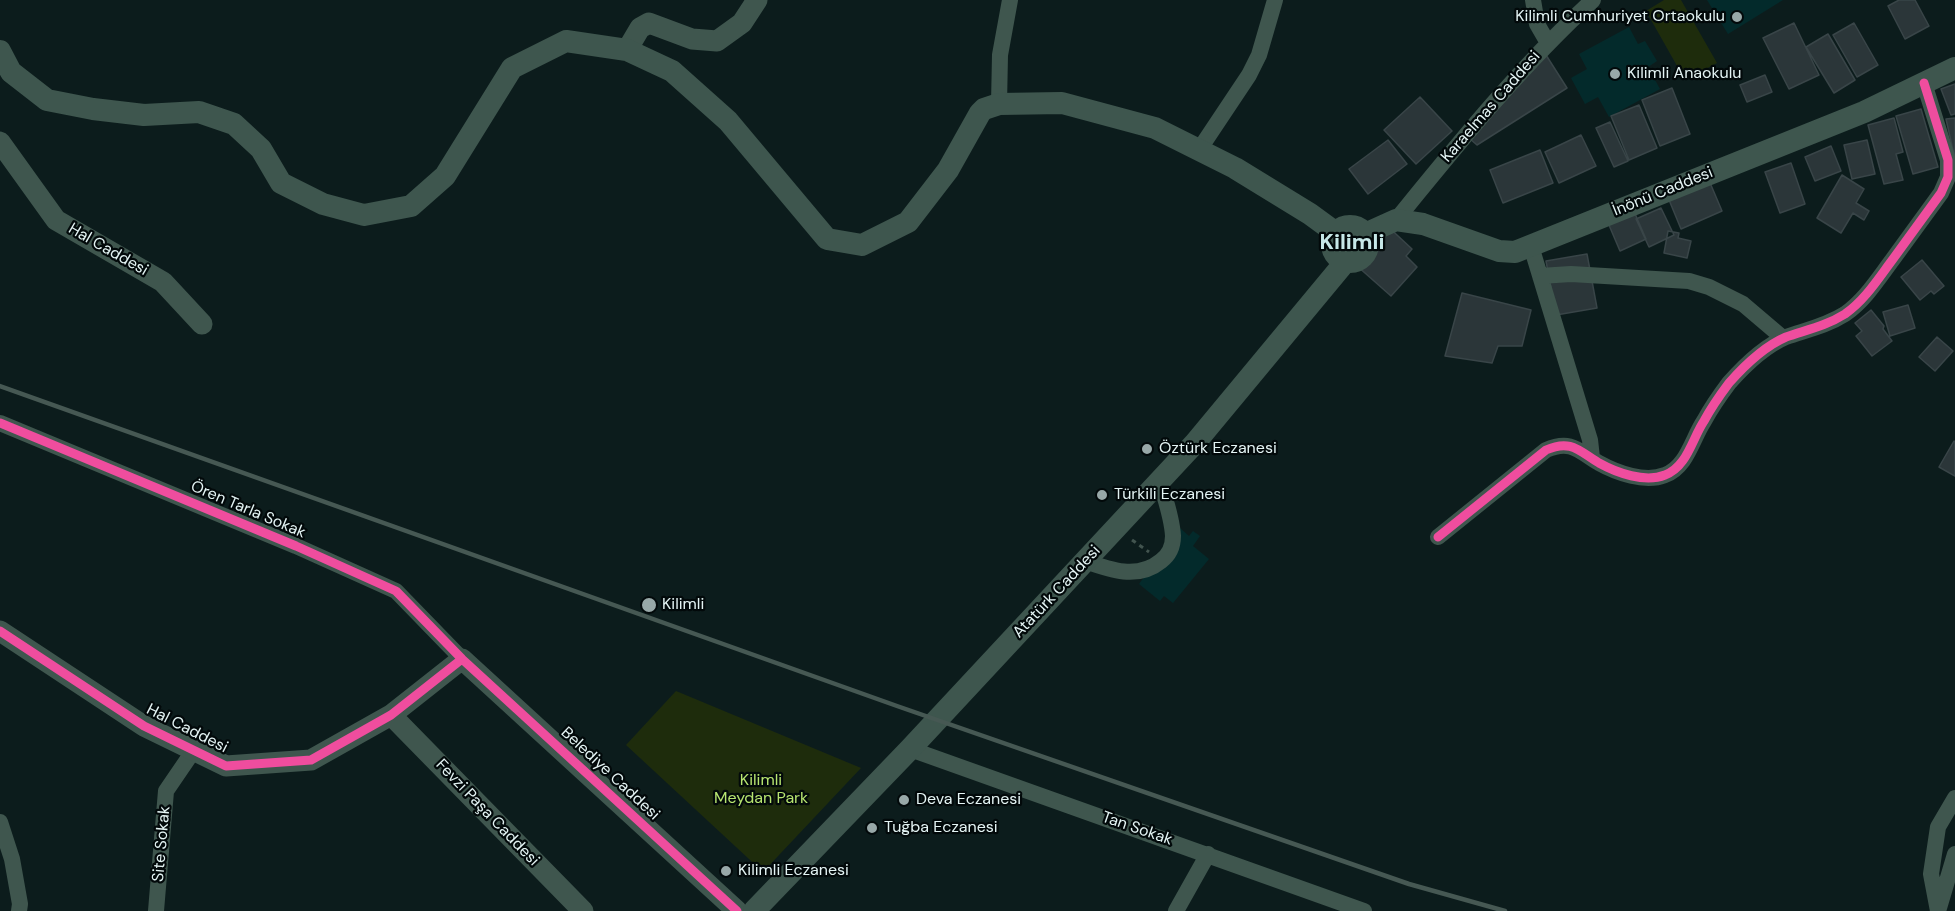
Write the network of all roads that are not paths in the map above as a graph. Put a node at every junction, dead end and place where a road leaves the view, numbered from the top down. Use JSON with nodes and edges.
{"nodes":[{"id":1,"x":757,"y":0,"type":"edge"},
{"id":2,"x":1010,"y":0,"type":"edge"},
{"id":3,"x":1275,"y":0,"type":"edge"},
{"id":4,"x":1533,"y":0,"type":"edge"},
{"id":5,"x":1593,"y":0,"type":"edge"},
{"id":6,"x":1548,"y":43,"type":"junction"},
{"id":7,"x":627,"y":50,"type":"junction"},
{"id":8,"x":0,"y":51,"type":"edge"},
{"id":9,"x":1955,"y":68,"type":"edge"},
{"id":10,"x":1924,"y":83,"type":"junction"},
{"id":11,"x":999,"y":104,"type":"junction"},
{"id":12,"x":0,"y":142,"type":"edge"},
{"id":13,"x":1199,"y":150,"type":"junction"},
{"id":14,"x":1395,"y":220,"type":"junction"},
{"id":15,"x":1336,"y":233,"type":"junction"},
{"id":16,"x":1365,"y":234,"type":"junction"},
{"id":17,"x":1531,"y":246,"type":"junction"},
{"id":18,"x":1346,"y":261,"type":"junction"},
{"id":19,"x":1540,"y":276,"type":"junction"},
{"id":20,"x":201,"y":324,"type":"dead end"},
{"id":21,"x":1783,"y":338,"type":"junction"},
{"id":22,"x":0,"y":423,"type":"edge"},
{"id":23,"x":1592,"y":458,"type":"junction"},
{"id":24,"x":1160,"y":481,"type":"junction"},
{"id":25,"x":1438,"y":537,"type":"dead end"},
{"id":26,"x":1085,"y":561,"type":"junction"},
{"id":27,"x":0,"y":631,"type":"edge"},
{"id":28,"x":462,"y":659,"type":"junction"},
{"id":29,"x":391,"y":715,"type":"junction"},
{"id":30,"x":910,"y":749,"type":"junction"},
{"id":31,"x":194,"y":750,"type":"junction"},
{"id":32,"x":1955,"y":798,"type":"edge"},
{"id":33,"x":0,"y":822,"type":"edge"},
{"id":34,"x":1208,"y":854,"type":"junction"},
{"id":35,"x":1955,"y":854,"type":"edge"},
{"id":36,"x":19,"y":911,"type":"edge"},
{"id":37,"x":156,"y":911,"type":"edge"},
{"id":38,"x":584,"y":911,"type":"edge"},
{"id":39,"x":737,"y":911,"type":"edge"},
{"id":40,"x":754,"y":911,"type":"edge"},
{"id":41,"x":1176,"y":911,"type":"edge"},
{"id":42,"x":1364,"y":911,"type":"edge"},
{"id":43,"x":1938,"y":911,"type":"edge"}],
"edges":[{"from":1,"to":7,"type":"street"},
{"from":2,"to":11,"type":"street"},
{"from":3,"to":13,"type":"street"},
{"from":4,"to":6,"type":"street"},
{"from":5,"to":6,"type":"street","name":"Karaelmas Caddesi"},
{"from":6,"to":14,"type":"street","name":"Karaelmas Caddesi"},
{"from":7,"to":8,"type":"main road"},
{"from":7,"to":11,"type":"main road"},
{"from":9,"to":10,"type":"main road","name":"İnönü Caddesi"},
{"from":10,"to":17,"type":"main road","name":"İnönü Caddesi"},
{"from":10,"to":21,"type":"street"},
{"from":11,"to":13,"type":"main road"},
{"from":12,"to":20,"type":"street","name":"Hal Caddesi"},
{"from":13,"to":15,"type":"main road"},
{"from":14,"to":16,"type":"main road"},
{"from":14,"to":17,"type":"main road","name":"İnönü Caddesi"},
{"from":15,"to":16,"type":"main road"},
{"from":15,"to":18,"type":"main road"},
{"from":16,"to":18,"type":"main road"},
{"from":17,"to":19,"type":"street"},
{"from":18,"to":24,"type":"main road","name":"Atatürk Caddesi"},
{"from":19,"to":21,"type":"street"},
{"from":19,"to":23,"type":"street"},
{"from":21,"to":23,"type":"street"},
{"from":22,"to":28,"type":"street","name":"Ören Tarla Sokak"},
{"from":23,"to":25,"type":"street"},
{"from":24,"to":26,"type":"main road","name":"Atatürk Caddesi"},
{"from":24,"to":26,"type":"street"},
{"from":26,"to":30,"type":"main road","name":"Atatürk Caddesi"},
{"from":27,"to":31,"type":"street","name":"Hal Caddesi"},
{"from":28,"to":29,"type":"street","name":"Hal Caddesi"},
{"from":28,"to":39,"type":"street","name":"Belediye Caddesi"},
{"from":29,"to":31,"type":"street","name":"Hal Caddesi"},
{"from":29,"to":38,"type":"street","name":"Fevzi Paşa Caddesi"},
{"from":30,"to":34,"type":"street","name":"Tan Sokak"},
{"from":30,"to":40,"type":"main road","name":"Atatürk Caddesi"},
{"from":31,"to":37,"type":"street","name":"Site Sokak"},
{"from":32,"to":43,"type":"street"},
{"from":33,"to":36,"type":"street"},
{"from":34,"to":41,"type":"street"},
{"from":34,"to":42,"type":"street","name":"Tan Sokak"},
{"from":35,"to":43,"type":"street"}]}
